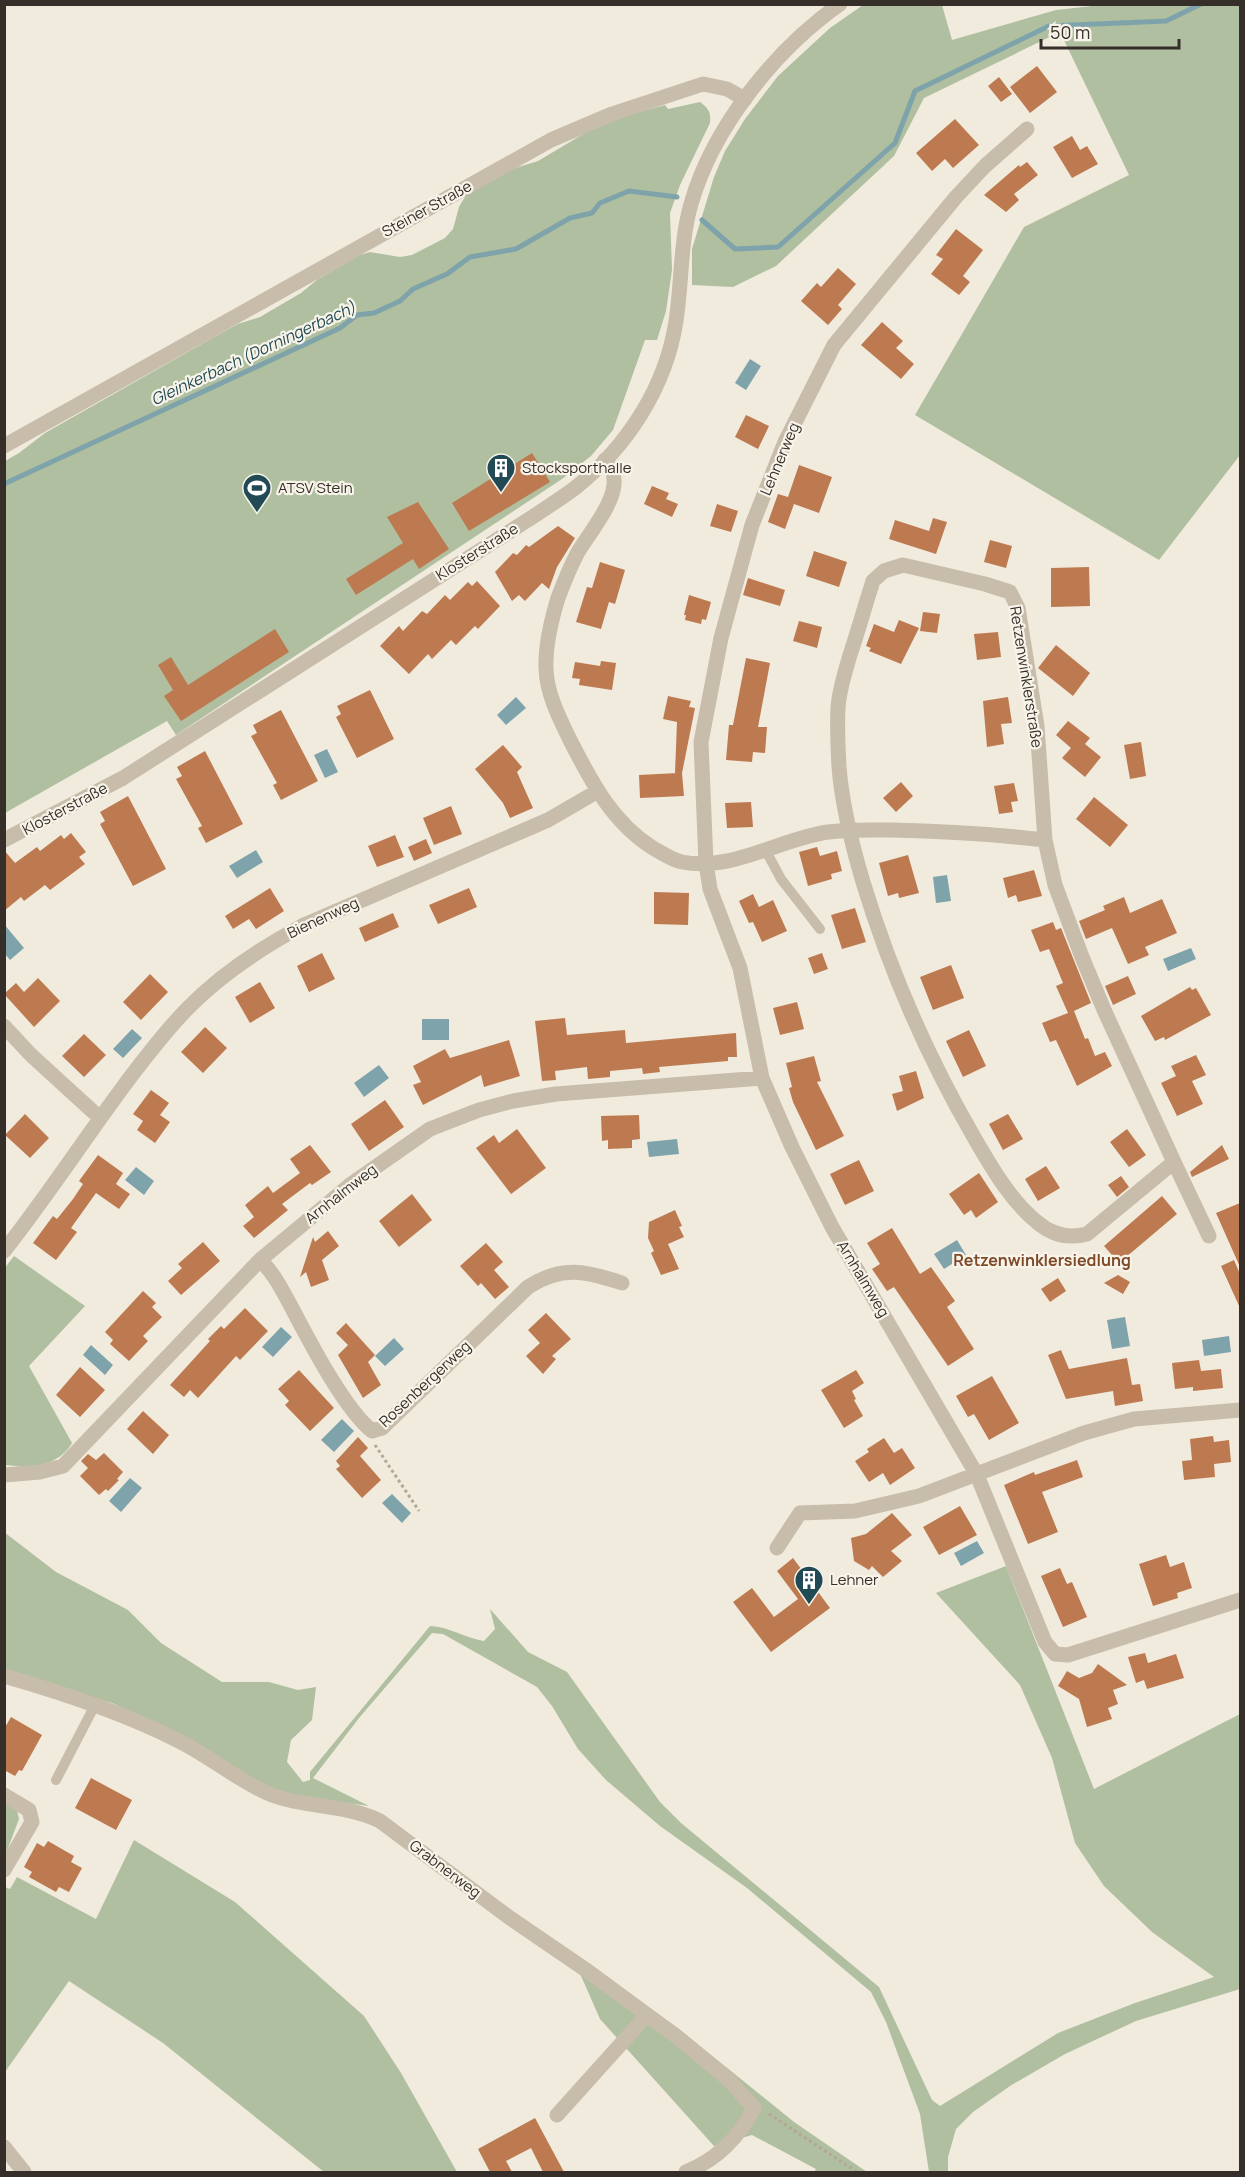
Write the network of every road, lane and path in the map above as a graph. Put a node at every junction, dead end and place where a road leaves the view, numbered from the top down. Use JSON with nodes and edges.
{"nodes":[{"id":1,"x":840,"y":4,"type":"edge"},
{"id":2,"x":745,"y":99,"type":"junction"},
{"id":3,"x":1027,"y":129,"type":"dead end"},
{"id":4,"x":4,"y":446,"type":"edge"},
{"id":5,"x":605,"y":460,"type":"junction"},
{"id":6,"x":598,"y":791,"type":"junction"},
{"id":7,"x":849,"y":830,"type":"junction"},
{"id":8,"x":4,"y":840,"type":"edge"},
{"id":9,"x":1045,"y":840,"type":"junction"},
{"id":10,"x":765,"y":849,"type":"junction"},
{"id":11,"x":705,"y":862,"type":"junction"},
{"id":12,"x":820,"y":929,"type":"dead end"},
{"id":13,"x":4,"y":1026,"type":"edge"},
{"id":14,"x":762,"y":1078,"type":"junction"},
{"id":15,"x":99,"y":1118,"type":"junction"},
{"id":16,"x":1174,"y":1162,"type":"junction"},
{"id":17,"x":1209,"y":1236,"type":"dead end"},
{"id":18,"x":4,"y":1251,"type":"edge"},
{"id":19,"x":260,"y":1260,"type":"junction"},
{"id":20,"x":622,"y":1283,"type":"dead end"},
{"id":21,"x":1240,"y":1410,"type":"edge"},
{"id":22,"x":372,"y":1431,"type":"junction"},
{"id":23,"x":4,"y":1475,"type":"edge"},
{"id":24,"x":977,"y":1475,"type":"junction"},
{"id":25,"x":419,"y":1511,"type":"dead end"},
{"id":26,"x":777,"y":1548,"type":"dead end"},
{"id":27,"x":1240,"y":1600,"type":"edge"},
{"id":28,"x":4,"y":1676,"type":"edge"},
{"id":29,"x":95,"y":1706,"type":"junction"},
{"id":30,"x":56,"y":1780,"type":"dead end"},
{"id":31,"x":4,"y":1795,"type":"edge"},
{"id":32,"x":4,"y":1870,"type":"edge"},
{"id":33,"x":647,"y":2014,"type":"junction"},
{"id":34,"x":754,"y":2108,"type":"junction"},
{"id":35,"x":557,"y":2115,"type":"dead end"},
{"id":36,"x":4,"y":2146,"type":"edge"},
{"id":37,"x":24,"y":2172,"type":"edge"},
{"id":38,"x":686,"y":2172,"type":"edge"},
{"id":39,"x":857,"y":2172,"type":"edge"}],
"edges":[{"from":1,"to":2,"type":"street"},
{"from":2,"to":4,"type":"street","name":"Steiner Straße"},
{"from":2,"to":5,"type":"street","name":"Klosterstraße"},
{"from":3,"to":11,"type":"street","name":"Lehnerweg"},
{"from":5,"to":6,"type":"street"},
{"from":5,"to":8,"type":"street","name":"Klosterstraße"},
{"from":6,"to":11,"type":"street"},
{"from":6,"to":15,"type":"street","name":"Bienenweg"},
{"from":7,"to":9,"type":"street"},
{"from":7,"to":9,"type":"street","name":"Retzenwinklerstraße"},
{"from":7,"to":10,"type":"street"},
{"from":7,"to":16,"type":"street","name":"Retzenwinklerstraße"},
{"from":9,"to":16,"type":"street","name":"Retzenwinklerstraße"},
{"from":10,"to":11,"type":"street"},
{"from":10,"to":12,"type":"lane"},
{"from":11,"to":14,"type":"street","name":"Arnhalmweg"},
{"from":13,"to":15,"type":"street"},
{"from":14,"to":19,"type":"street","name":"Arnhalmweg"},
{"from":14,"to":24,"type":"street","name":"Arnhalmweg"},
{"from":15,"to":18,"type":"street","name":"Bienenweg"},
{"from":16,"to":17,"type":"street","name":"Retzenwinklerstraße"},
{"from":19,"to":22,"type":"street","name":"Rosenbergerweg"},
{"from":19,"to":23,"type":"street","name":"Arnhalmweg"},
{"from":20,"to":22,"type":"street","name":"Rosenbergerweg"},
{"from":21,"to":24,"type":"street"},
{"from":22,"to":25,"type":"path"},
{"from":24,"to":26,"type":"street"},
{"from":24,"to":27,"type":"street","name":"Arnhalmweg"},
{"from":28,"to":29,"type":"street","name":"Grabnerweg"},
{"from":29,"to":30,"type":"lane"},
{"from":29,"to":33,"type":"street","name":"Grabnerweg"},
{"from":31,"to":32,"type":"street"},
{"from":33,"to":34,"type":"street","name":"Grabnerweg"},
{"from":33,"to":35,"type":"street"},
{"from":34,"to":38,"type":"street"},
{"from":34,"to":39,"type":"path"},
{"from":36,"to":37,"type":"street"}]}
